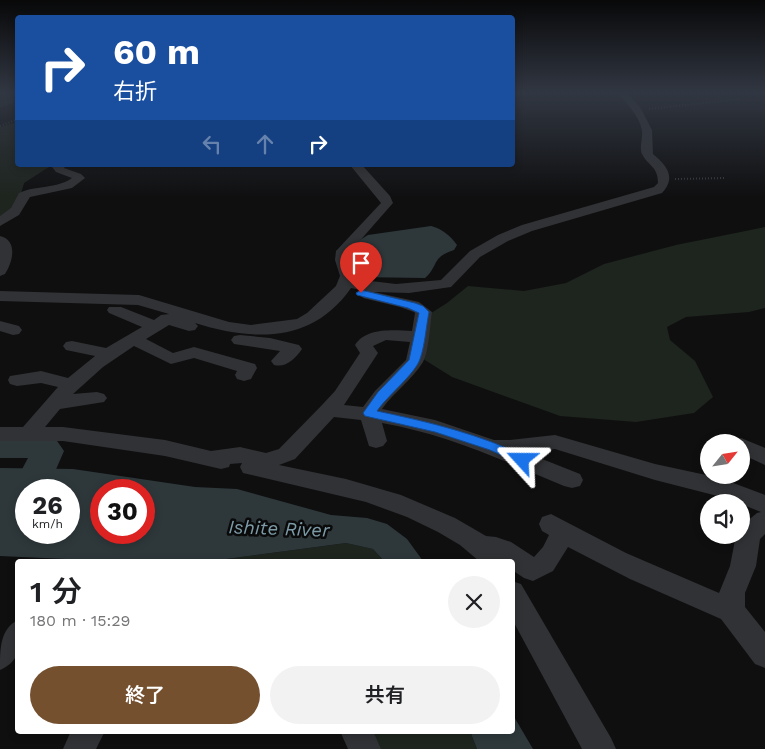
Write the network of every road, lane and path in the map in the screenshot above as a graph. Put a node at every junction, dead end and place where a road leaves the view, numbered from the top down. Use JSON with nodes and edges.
{"nodes":[{"id":1,"x":645,"y":127,"type":"edge"},
{"id":2,"x":58,"y":167,"type":"edge"},
{"id":3,"x":358,"y":167,"type":"edge"},
{"id":4,"x":726,"y":178,"type":"dead end"},
{"id":5,"x":664,"y":179,"type":"junction"},
{"id":6,"x":0,"y":222,"type":"edge"},
{"id":7,"x":0,"y":240,"type":"edge"},
{"id":8,"x":0,"y":271,"type":"edge"},
{"id":9,"x":345,"y":285,"type":"junction"},
{"id":10,"x":4,"y":299,"type":"edge"},
{"id":11,"x":115,"y":310,"type":"dead end"},
{"id":12,"x":155,"y":326,"type":"junction"},
{"id":13,"x":419,"y":337,"type":"junction"},
{"id":14,"x":134,"y":339,"type":"junction"},
{"id":15,"x":72,"y":346,"type":"dead end"},
{"id":16,"x":110,"y":354,"type":"junction"},
{"id":17,"x":280,"y":361,"type":"dead end"},
{"id":18,"x":244,"y":375,"type":"dead end"},
{"id":19,"x":17,"y":380,"type":"dead end"},
{"id":20,"x":72,"y":385,"type":"junction"},
{"id":21,"x":97,"y":398,"type":"dead end"},
{"id":22,"x":54,"y":403,"type":"junction"},
{"id":23,"x":329,"y":410,"type":"junction"},
{"id":24,"x":370,"y":413,"type":"junction"},
{"id":25,"x":30,"y":433,"type":"junction"},
{"id":26,"x":0,"y":434,"type":"edge"},
{"id":27,"x":376,"y":441,"type":"dead end"},
{"id":28,"x":495,"y":447,"type":"junction"},
{"id":29,"x":750,"y":450,"type":"edge"},
{"id":30,"x":765,"y":458,"type":"edge"},
{"id":31,"x":209,"y":459,"type":"junction"},
{"id":32,"x":572,"y":480,"type":"dead end"},
{"id":33,"x":765,"y":504,"type":"edge"},
{"id":34,"x":765,"y":520,"type":"edge"},
{"id":35,"x":488,"y":554,"type":"edge"},
{"id":36,"x":515,"y":597,"type":"edge"},
{"id":37,"x":730,"y":610,"type":"junction"},
{"id":38,"x":765,"y":654,"type":"edge"},
{"id":39,"x":88,"y":734,"type":"edge"},
{"id":40,"x":358,"y":734,"type":"edge"},
{"id":41,"x":80,"y":749,"type":"edge"},
{"id":42,"x":365,"y":749,"type":"edge"},
{"id":43,"x":600,"y":749,"type":"edge"}],
"edges":[{"from":1,"to":5,"type":"street"},
{"from":2,"to":6,"type":"street"},
{"from":3,"to":9,"type":"street"},
{"from":4,"to":5,"type":"path"},
{"from":5,"to":9,"type":"street"},
{"from":7,"to":8,"type":"street"},
{"from":9,"to":10,"type":"street"},
{"from":9,"to":13,"type":"street"},
{"from":11,"to":12,"type":"street"},
{"from":12,"to":14,"type":"street"},
{"from":12,"to":17,"type":"street"},
{"from":13,"to":23,"type":"street"},
{"from":13,"to":24,"type":"street"},
{"from":14,"to":16,"type":"street"},
{"from":14,"to":18,"type":"street"},
{"from":15,"to":16,"type":"street"},
{"from":16,"to":20,"type":"street"},
{"from":19,"to":20,"type":"street"},
{"from":20,"to":22,"type":"street"},
{"from":21,"to":22,"type":"street"},
{"from":22,"to":25,"type":"street"},
{"from":23,"to":24,"type":"street"},
{"from":23,"to":31,"type":"street"},
{"from":24,"to":27,"type":"street"},
{"from":24,"to":28,"type":"street"},
{"from":25,"to":26,"type":"street"},
{"from":25,"to":31,"type":"street"},
{"from":28,"to":32,"type":"street"},
{"from":28,"to":33,"type":"street"},
{"from":29,"to":30,"type":"street"},
{"from":31,"to":35,"type":"street"},
{"from":34,"to":37,"type":"street"},
{"from":35,"to":37,"type":"street"},
{"from":36,"to":43,"type":"street"},
{"from":37,"to":38,"type":"street"},
{"from":39,"to":41,"type":"street"},
{"from":40,"to":42,"type":"street"}]}
